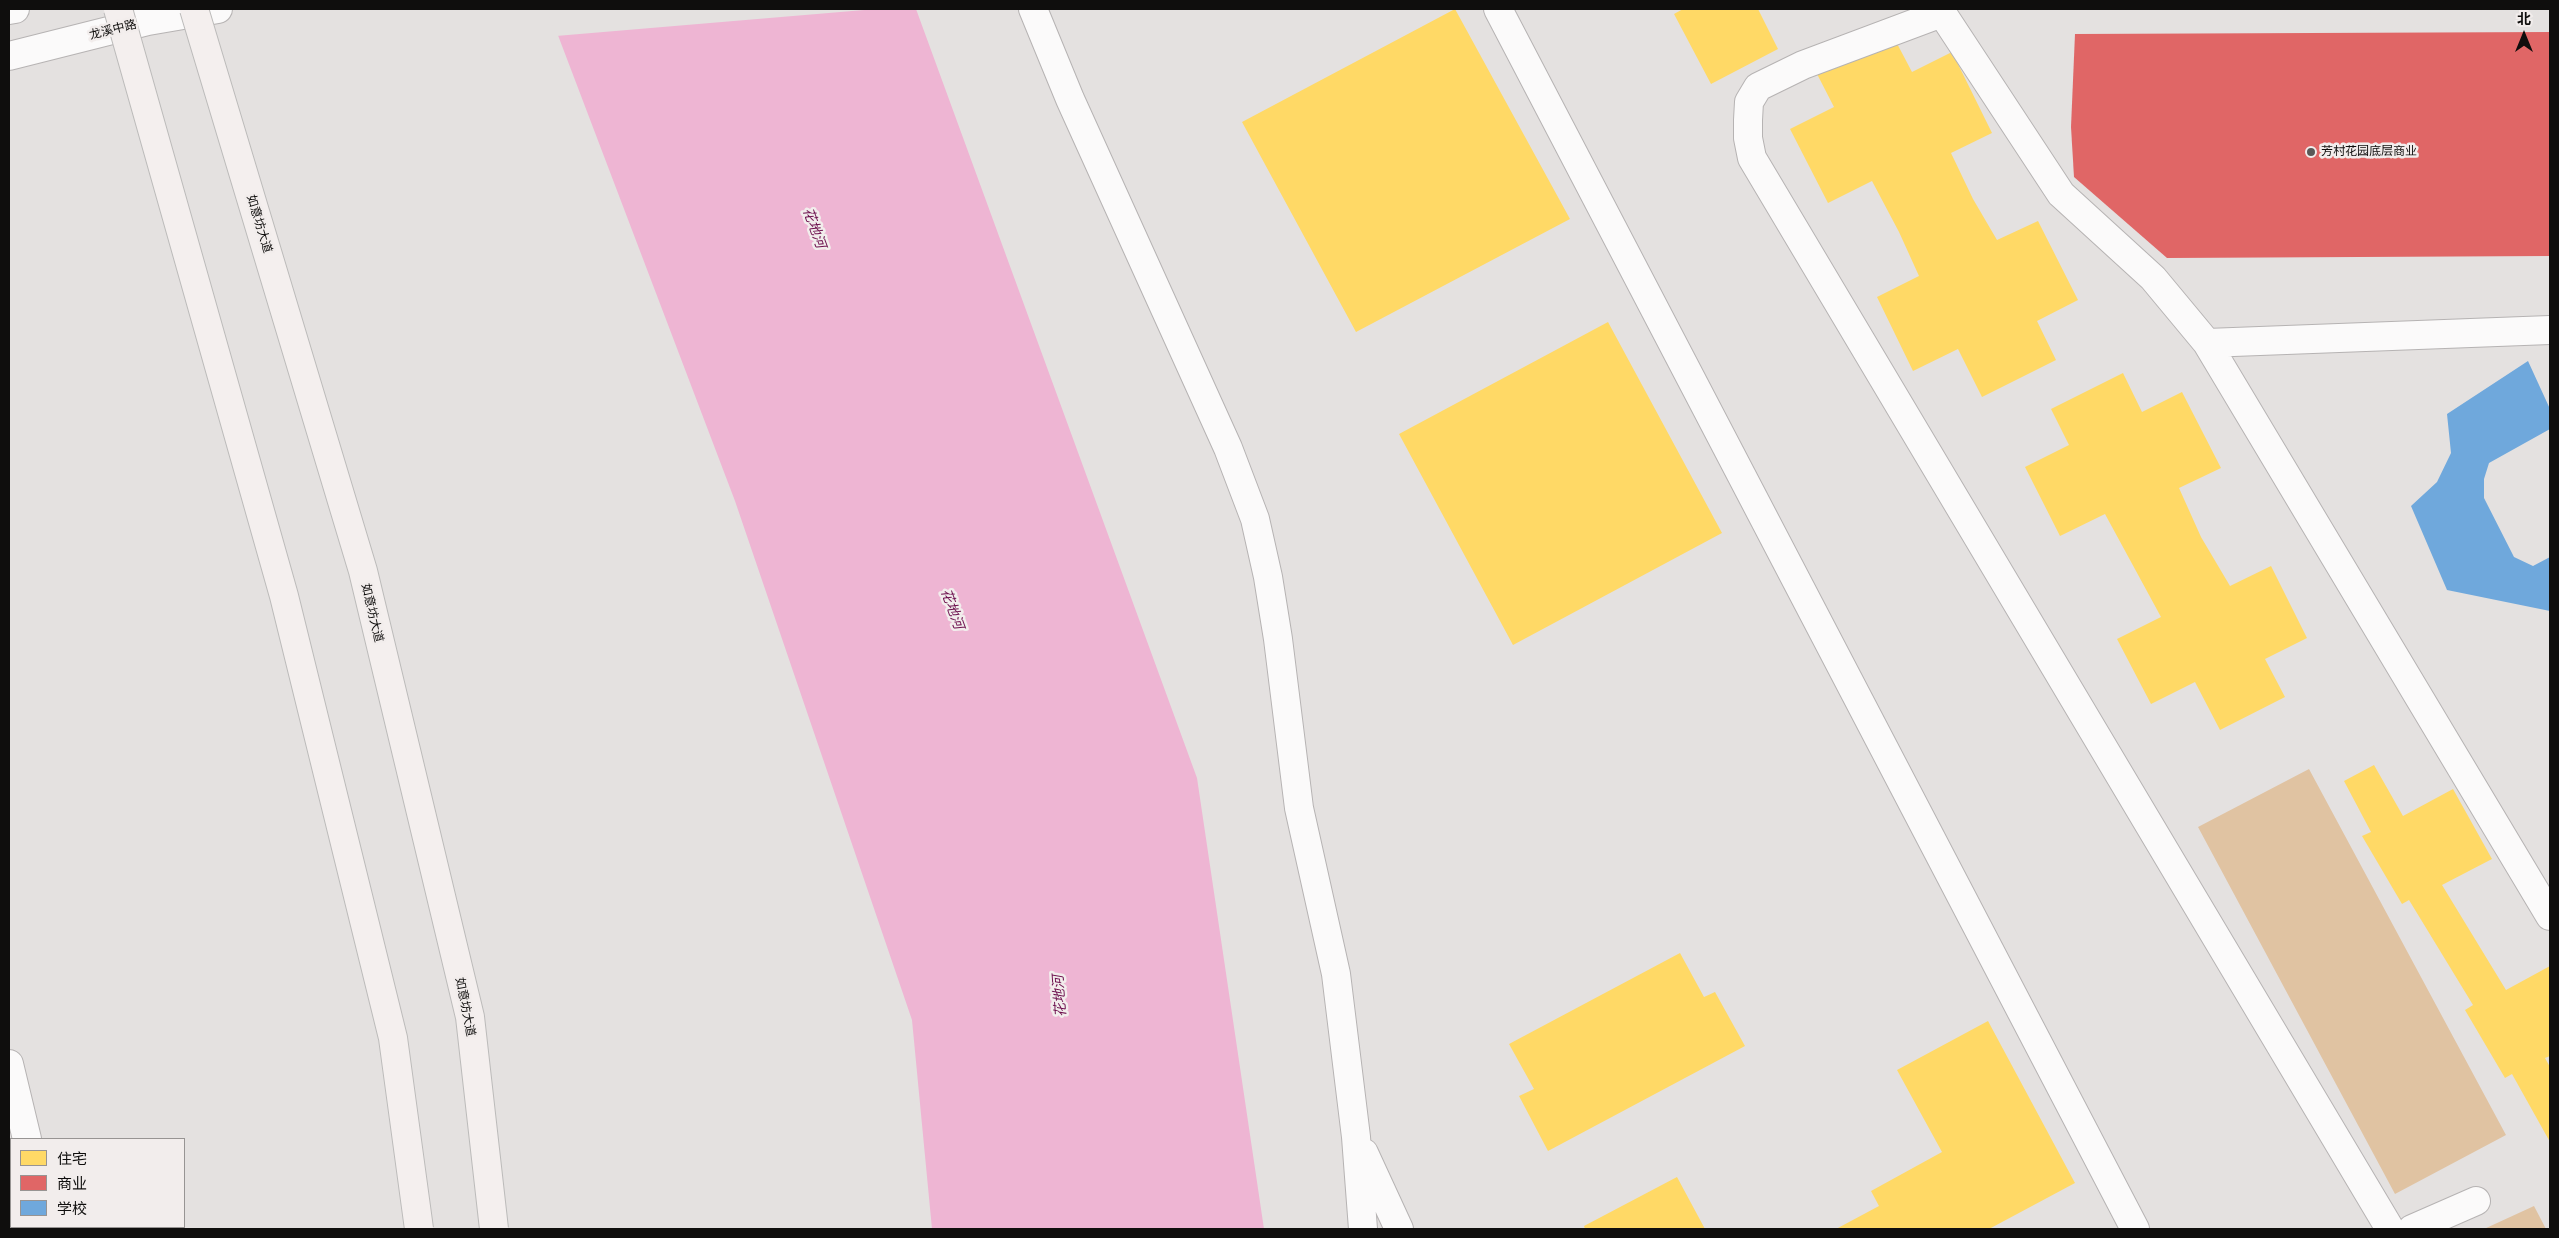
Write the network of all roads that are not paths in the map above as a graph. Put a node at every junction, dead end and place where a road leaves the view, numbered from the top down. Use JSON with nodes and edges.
{"nodes":[{"id":1,"x":15,"y":9,"type":"edge"},
{"id":2,"x":118,"y":9,"type":"edge"},
{"id":3,"x":194,"y":9,"type":"edge"},
{"id":4,"x":218,"y":9,"type":"edge"},
{"id":5,"x":1033,"y":9,"type":"edge"},
{"id":6,"x":1498,"y":9,"type":"edge"},
{"id":7,"x":9,"y":10,"type":"edge"},
{"id":8,"x":1942,"y":11,"type":"edge"},
{"id":9,"x":9,"y":56,"type":"edge"},
{"id":10,"x":2550,"y":330,"type":"edge"},
{"id":11,"x":2206,"y":343,"type":"junction"},
{"id":12,"x":2550,"y":916,"type":"edge"},
{"id":13,"x":9,"y":1064,"type":"edge"},
{"id":14,"x":1356,"y":1137,"type":"junction"},
{"id":15,"x":27,"y":1138,"type":"edge"},
{"id":16,"x":2476,"y":1201,"type":"dead end"},
{"id":17,"x":419,"y":1229,"type":"edge"},
{"id":18,"x":494,"y":1229,"type":"edge"},
{"id":19,"x":1363,"y":1229,"type":"edge"},
{"id":20,"x":1399,"y":1229,"type":"edge"},
{"id":21,"x":2135,"y":1229,"type":"edge"},
{"id":22,"x":2390,"y":1229,"type":"edge"},
{"id":23,"x":2412,"y":1229,"type":"edge"}],
"edges":[{"from":1,"to":7,"type":"street"},
{"from":2,"to":17,"type":"main road","bridge":true},
{"from":3,"to":18,"type":"main road","name":"如意坊大道","bridge":true},
{"from":4,"to":9,"type":"street","name":"龙溪中路"},
{"from":5,"to":14,"type":"street"},
{"from":6,"to":21,"type":"street"},
{"from":8,"to":11,"type":"street"},
{"from":8,"to":22,"type":"street"},
{"from":10,"to":11,"type":"street"},
{"from":11,"to":12,"type":"street"},
{"from":13,"to":15,"type":"street"},
{"from":14,"to":19,"type":"street"},
{"from":14,"to":20,"type":"street"},
{"from":16,"to":23,"type":"street"}]}
